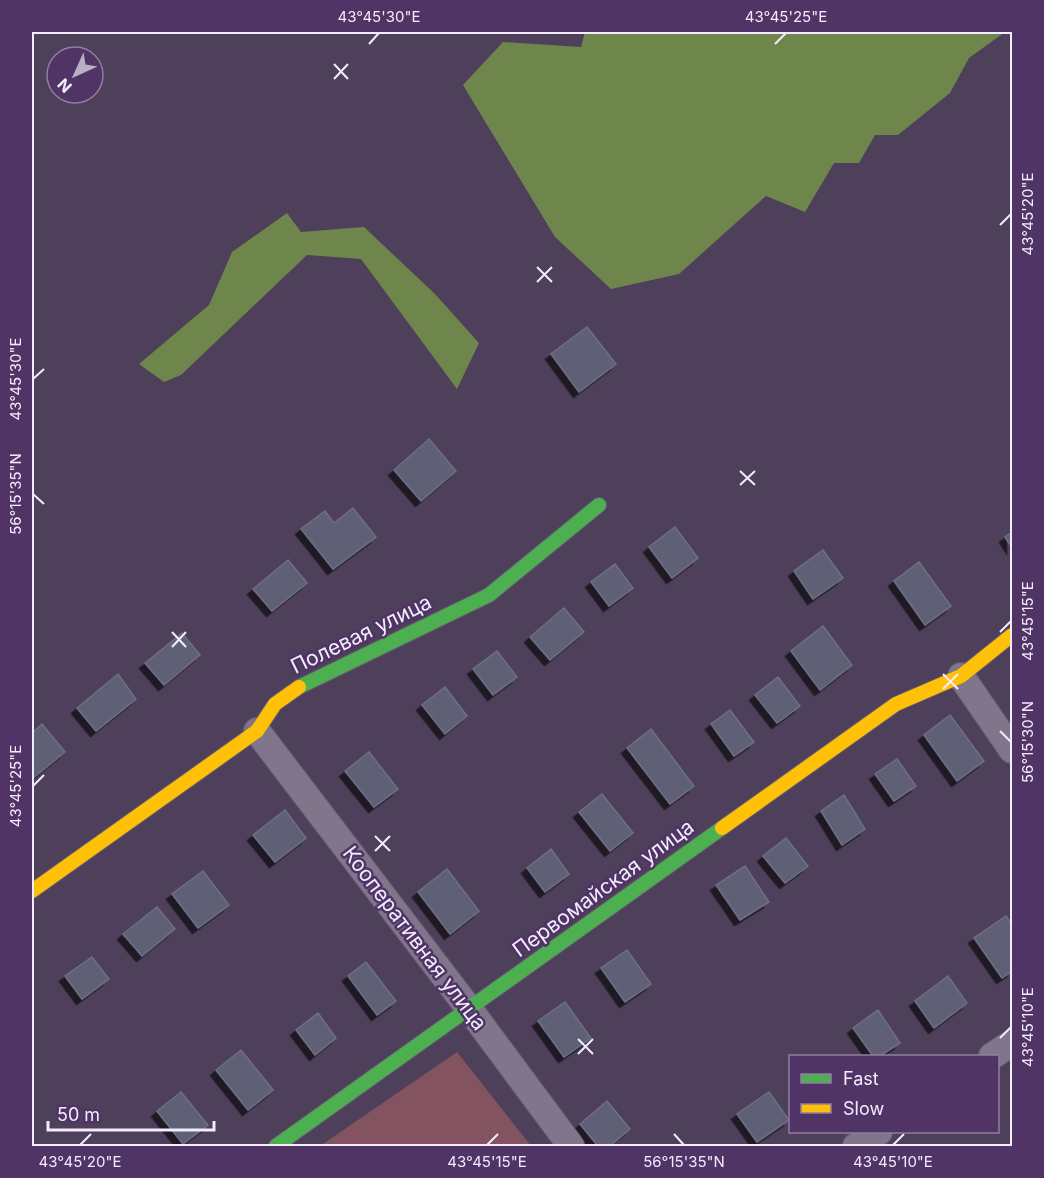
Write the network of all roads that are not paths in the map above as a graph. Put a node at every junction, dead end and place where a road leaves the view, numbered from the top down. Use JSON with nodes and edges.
{"nodes":[{"id":1,"x":599,"y":505,"type":"dead end"},
{"id":2,"x":1012,"y":635,"type":"edge"},
{"id":3,"x":961,"y":676,"type":"junction"},
{"id":4,"x":257,"y":731,"type":"junction"},
{"id":5,"x":1012,"y":750,"type":"edge"},
{"id":6,"x":32,"y":891,"type":"edge"},
{"id":7,"x":470,"y":1010,"type":"junction"},
{"id":8,"x":1012,"y":1043,"type":"edge"},
{"id":9,"x":994,"y":1055,"type":"edge"},
{"id":10,"x":876,"y":1133,"type":"edge"},
{"id":11,"x":276,"y":1146,"type":"edge"},
{"id":12,"x":571,"y":1146,"type":"edge"},
{"id":13,"x":856,"y":1146,"type":"edge"}],
"edges":[{"from":1,"to":4,"type":"street","name":"Полевая улица"},
{"from":2,"to":3,"type":"street","name":"Первомайская улица"},
{"from":3,"to":5,"type":"street"},
{"from":3,"to":7,"type":"street","name":"Первомайская улица"},
{"from":4,"to":6,"type":"street","name":"Полевая улица"},
{"from":4,"to":7,"type":"street","name":"Кооперативная улица"},
{"from":7,"to":11,"type":"street","name":"Первомайская улица"},
{"from":7,"to":12,"type":"street","name":"Кооперативная улица"},
{"from":8,"to":9,"type":"street"},
{"from":10,"to":13,"type":"street"}]}
